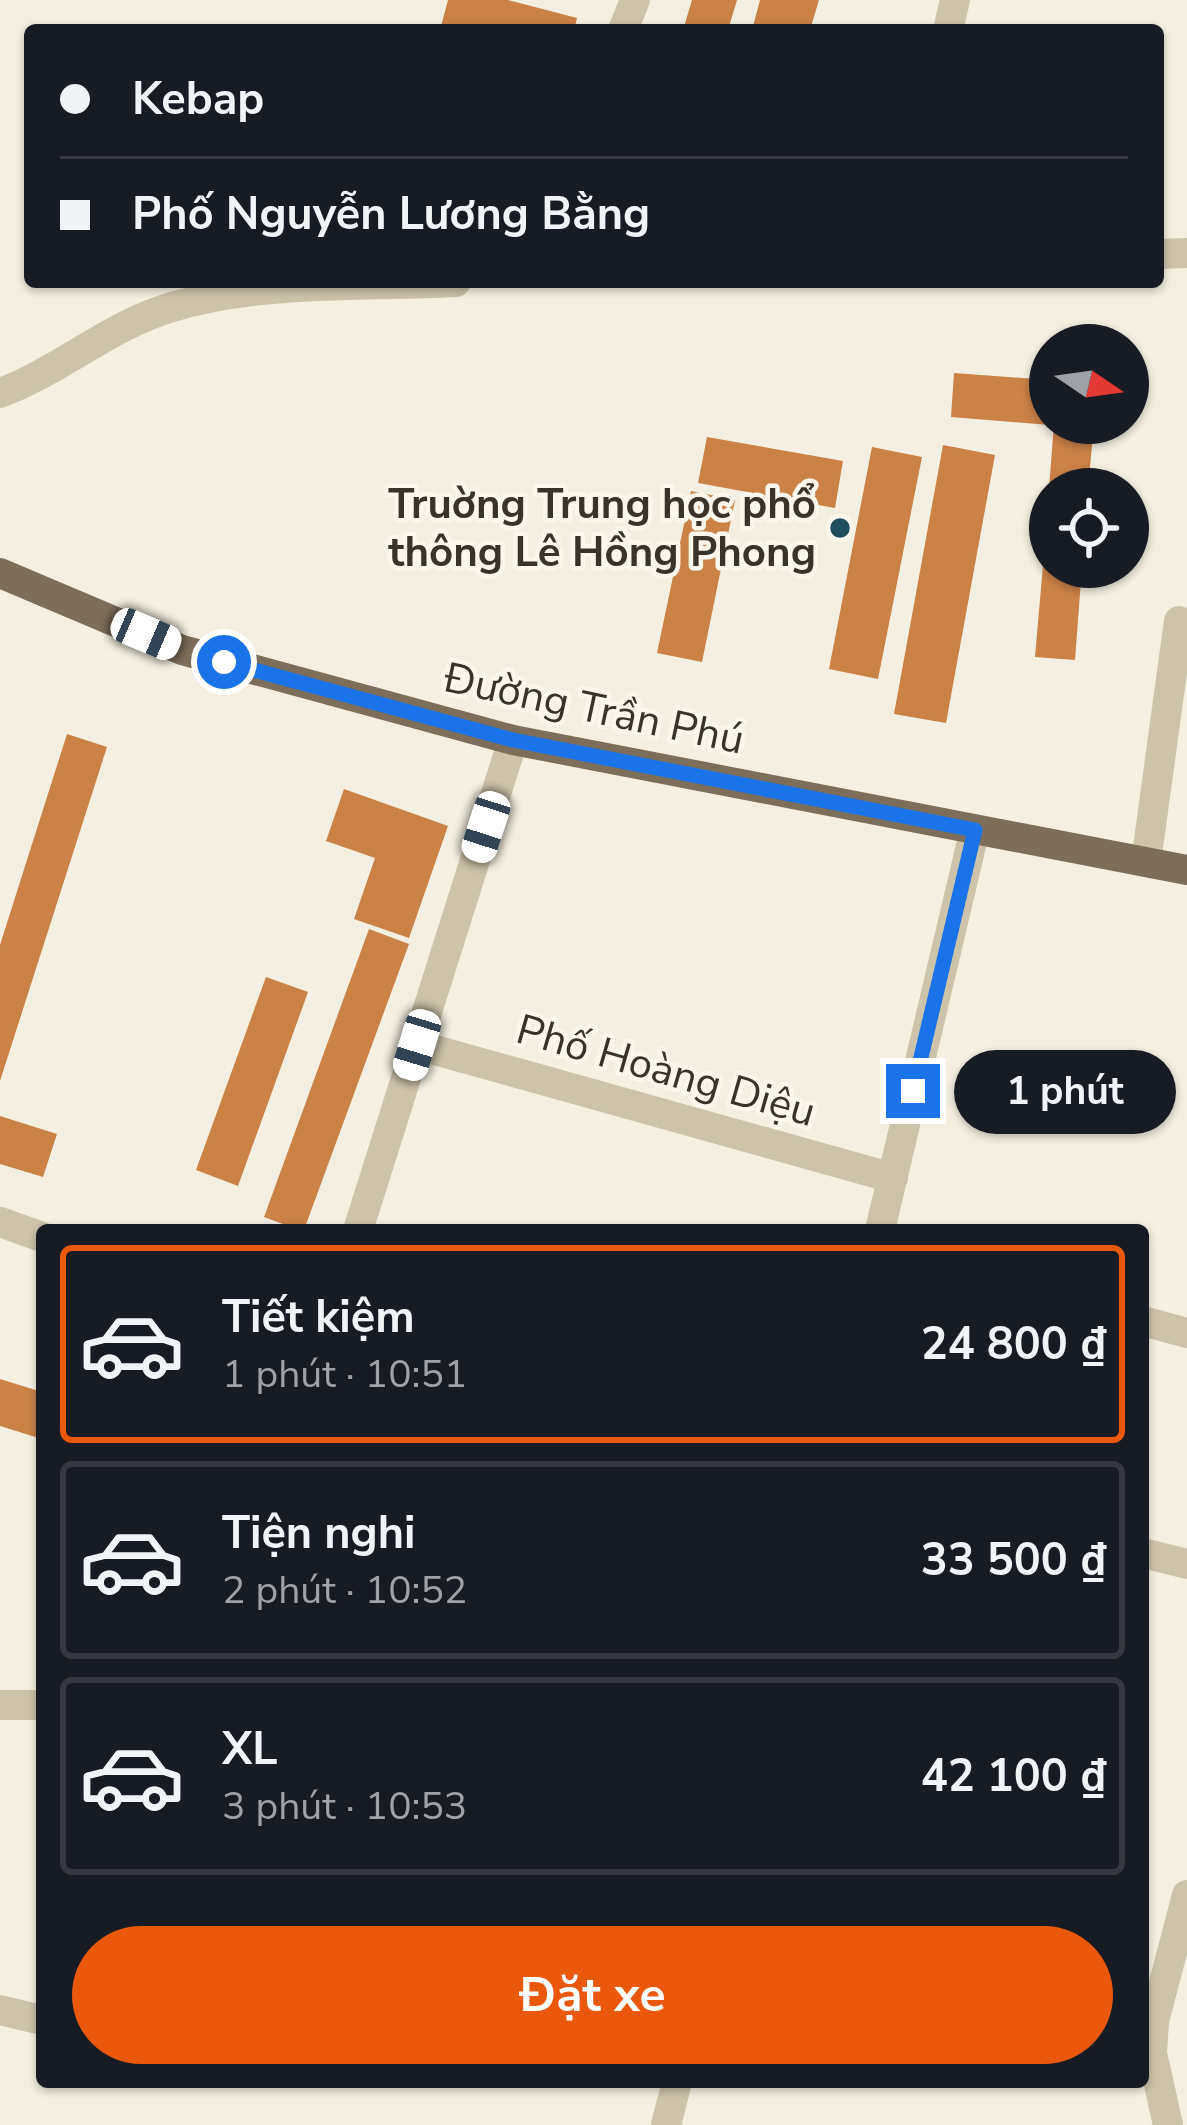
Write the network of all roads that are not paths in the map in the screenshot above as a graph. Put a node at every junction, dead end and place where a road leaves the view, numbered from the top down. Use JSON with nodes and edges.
{"nodes":[{"id":1,"x":328,"y":288,"type":"edge"},
{"id":2,"x":0,"y":392,"type":"edge"},
{"id":3,"x":0,"y":573,"type":"edge"},
{"id":4,"x":1179,"y":621,"type":"dead end"},
{"id":5,"x":513,"y":740,"type":"junction"},
{"id":6,"x":975,"y":830,"type":"junction"},
{"id":7,"x":1146,"y":862,"type":"junction"},
{"id":8,"x":1187,"y":870,"type":"edge"},
{"id":9,"x":417,"y":1045,"type":"junction"},
{"id":10,"x":892,"y":1178,"type":"junction"},
{"id":11,"x":0,"y":1222,"type":"edge"},
{"id":12,"x":360,"y":1224,"type":"edge"},
{"id":13,"x":881,"y":1224,"type":"edge"},
{"id":14,"x":36,"y":1235,"type":"edge"},
{"id":15,"x":1149,"y":1323,"type":"edge"},
{"id":16,"x":1187,"y":1333,"type":"edge"},
{"id":17,"x":1149,"y":1554,"type":"edge"},
{"id":18,"x":1187,"y":1564,"type":"edge"},
{"id":19,"x":0,"y":1705,"type":"edge"},
{"id":20,"x":36,"y":1705,"type":"edge"},
{"id":21,"x":1187,"y":1895,"type":"edge"},
{"id":22,"x":1153,"y":1973,"type":"edge"},
{"id":23,"x":0,"y":2010,"type":"edge"},
{"id":24,"x":36,"y":2019,"type":"edge"},
{"id":25,"x":675,"y":2088,"type":"edge"},
{"id":26,"x":666,"y":2125,"type":"edge"},
{"id":27,"x":1168,"y":2125,"type":"edge"}],
"edges":[{"from":1,"to":2,"type":"street"},
{"from":3,"to":5,"type":"main road","name":"Đường Trần Phú"},
{"from":4,"to":7,"type":"street"},
{"from":5,"to":6,"type":"main road","name":"Đường Trần Phú"},
{"from":5,"to":9,"type":"street"},
{"from":6,"to":7,"type":"main road","name":"Đường Trần Phú"},
{"from":6,"to":10,"type":"street"},
{"from":7,"to":8,"type":"main road","name":"Đường Trần Phú"},
{"from":9,"to":10,"type":"street","name":"Phố Hoàng Diệu"},
{"from":9,"to":12,"type":"street"},
{"from":10,"to":13,"type":"street"},
{"from":11,"to":14,"type":"street"},
{"from":15,"to":16,"type":"street"},
{"from":17,"to":18,"type":"street"},
{"from":19,"to":20,"type":"street"},
{"from":21,"to":22,"type":"street"},
{"from":22,"to":27,"type":"street"},
{"from":23,"to":24,"type":"street"},
{"from":25,"to":26,"type":"street"}]}
